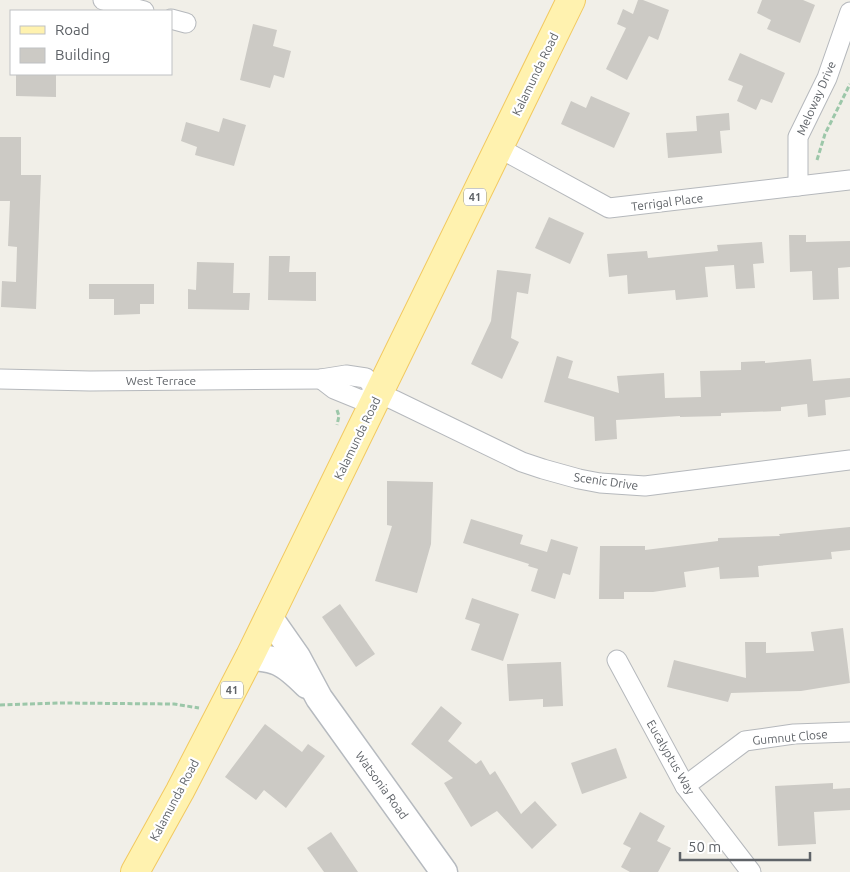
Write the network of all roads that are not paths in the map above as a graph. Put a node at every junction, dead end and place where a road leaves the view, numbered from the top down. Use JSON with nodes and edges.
{"nodes":[{"id":1,"x":103,"y":0,"type":"edge"},
{"id":2,"x":571,"y":0,"type":"edge"},
{"id":3,"x":140,"y":10,"type":"edge"},
{"id":4,"x":850,"y":12,"type":"edge"},
{"id":5,"x":499,"y":148,"type":"junction"},
{"id":6,"x":850,"y":180,"type":"edge"},
{"id":7,"x":804,"y":185,"type":"junction"},
{"id":8,"x":0,"y":379,"type":"edge"},
{"id":9,"x":378,"y":394,"type":"junction"},
{"id":10,"x":850,"y":460,"type":"edge"},
{"id":11,"x":269,"y":617,"type":"junction"},
{"id":12,"x":250,"y":656,"type":"junction"},
{"id":13,"x":617,"y":660,"type":"dead end"},
{"id":14,"x":319,"y":698,"type":"junction"},
{"id":15,"x":850,"y":732,"type":"edge"},
{"id":16,"x":685,"y":786,"type":"junction"},
{"id":17,"x":135,"y":872,"type":"edge"},
{"id":18,"x":444,"y":872,"type":"edge"},
{"id":19,"x":752,"y":872,"type":"edge"}],
"edges":[{"from":1,"to":3,"type":"street"},
{"from":2,"to":5,"type":"main road","name":"Kalamunda Road","number":"41"},
{"from":4,"to":7,"type":"street","name":"Meloway Drive"},
{"from":5,"to":7,"type":"street","name":"Terrigal Place"},
{"from":5,"to":9,"type":"main road","name":"Kalamunda Road","number":"41"},
{"from":6,"to":7,"type":"street","name":"Terrigal Place"},
{"from":8,"to":9,"type":"street","name":"West Terrace"},
{"from":9,"to":10,"type":"street","name":"Scenic Drive"},
{"from":9,"to":11,"type":"main road","name":"Kalamunda Road","number":"41"},
{"from":11,"to":12,"type":"main road","name":"Kalamunda Road","number":"41"},
{"from":11,"to":14,"type":"street","name":"Watsonia Road"},
{"from":12,"to":14,"type":"street","name":"Watsonia Road"},
{"from":12,"to":17,"type":"main road","name":"Kalamunda Road","number":"41"},
{"from":13,"to":16,"type":"street","name":"Eucalyptus Way"},
{"from":14,"to":18,"type":"street","name":"Watsonia Road"},
{"from":15,"to":16,"type":"street","name":"Gumnut Close"},
{"from":16,"to":19,"type":"street","name":"Eucalyptus Way"}]}
